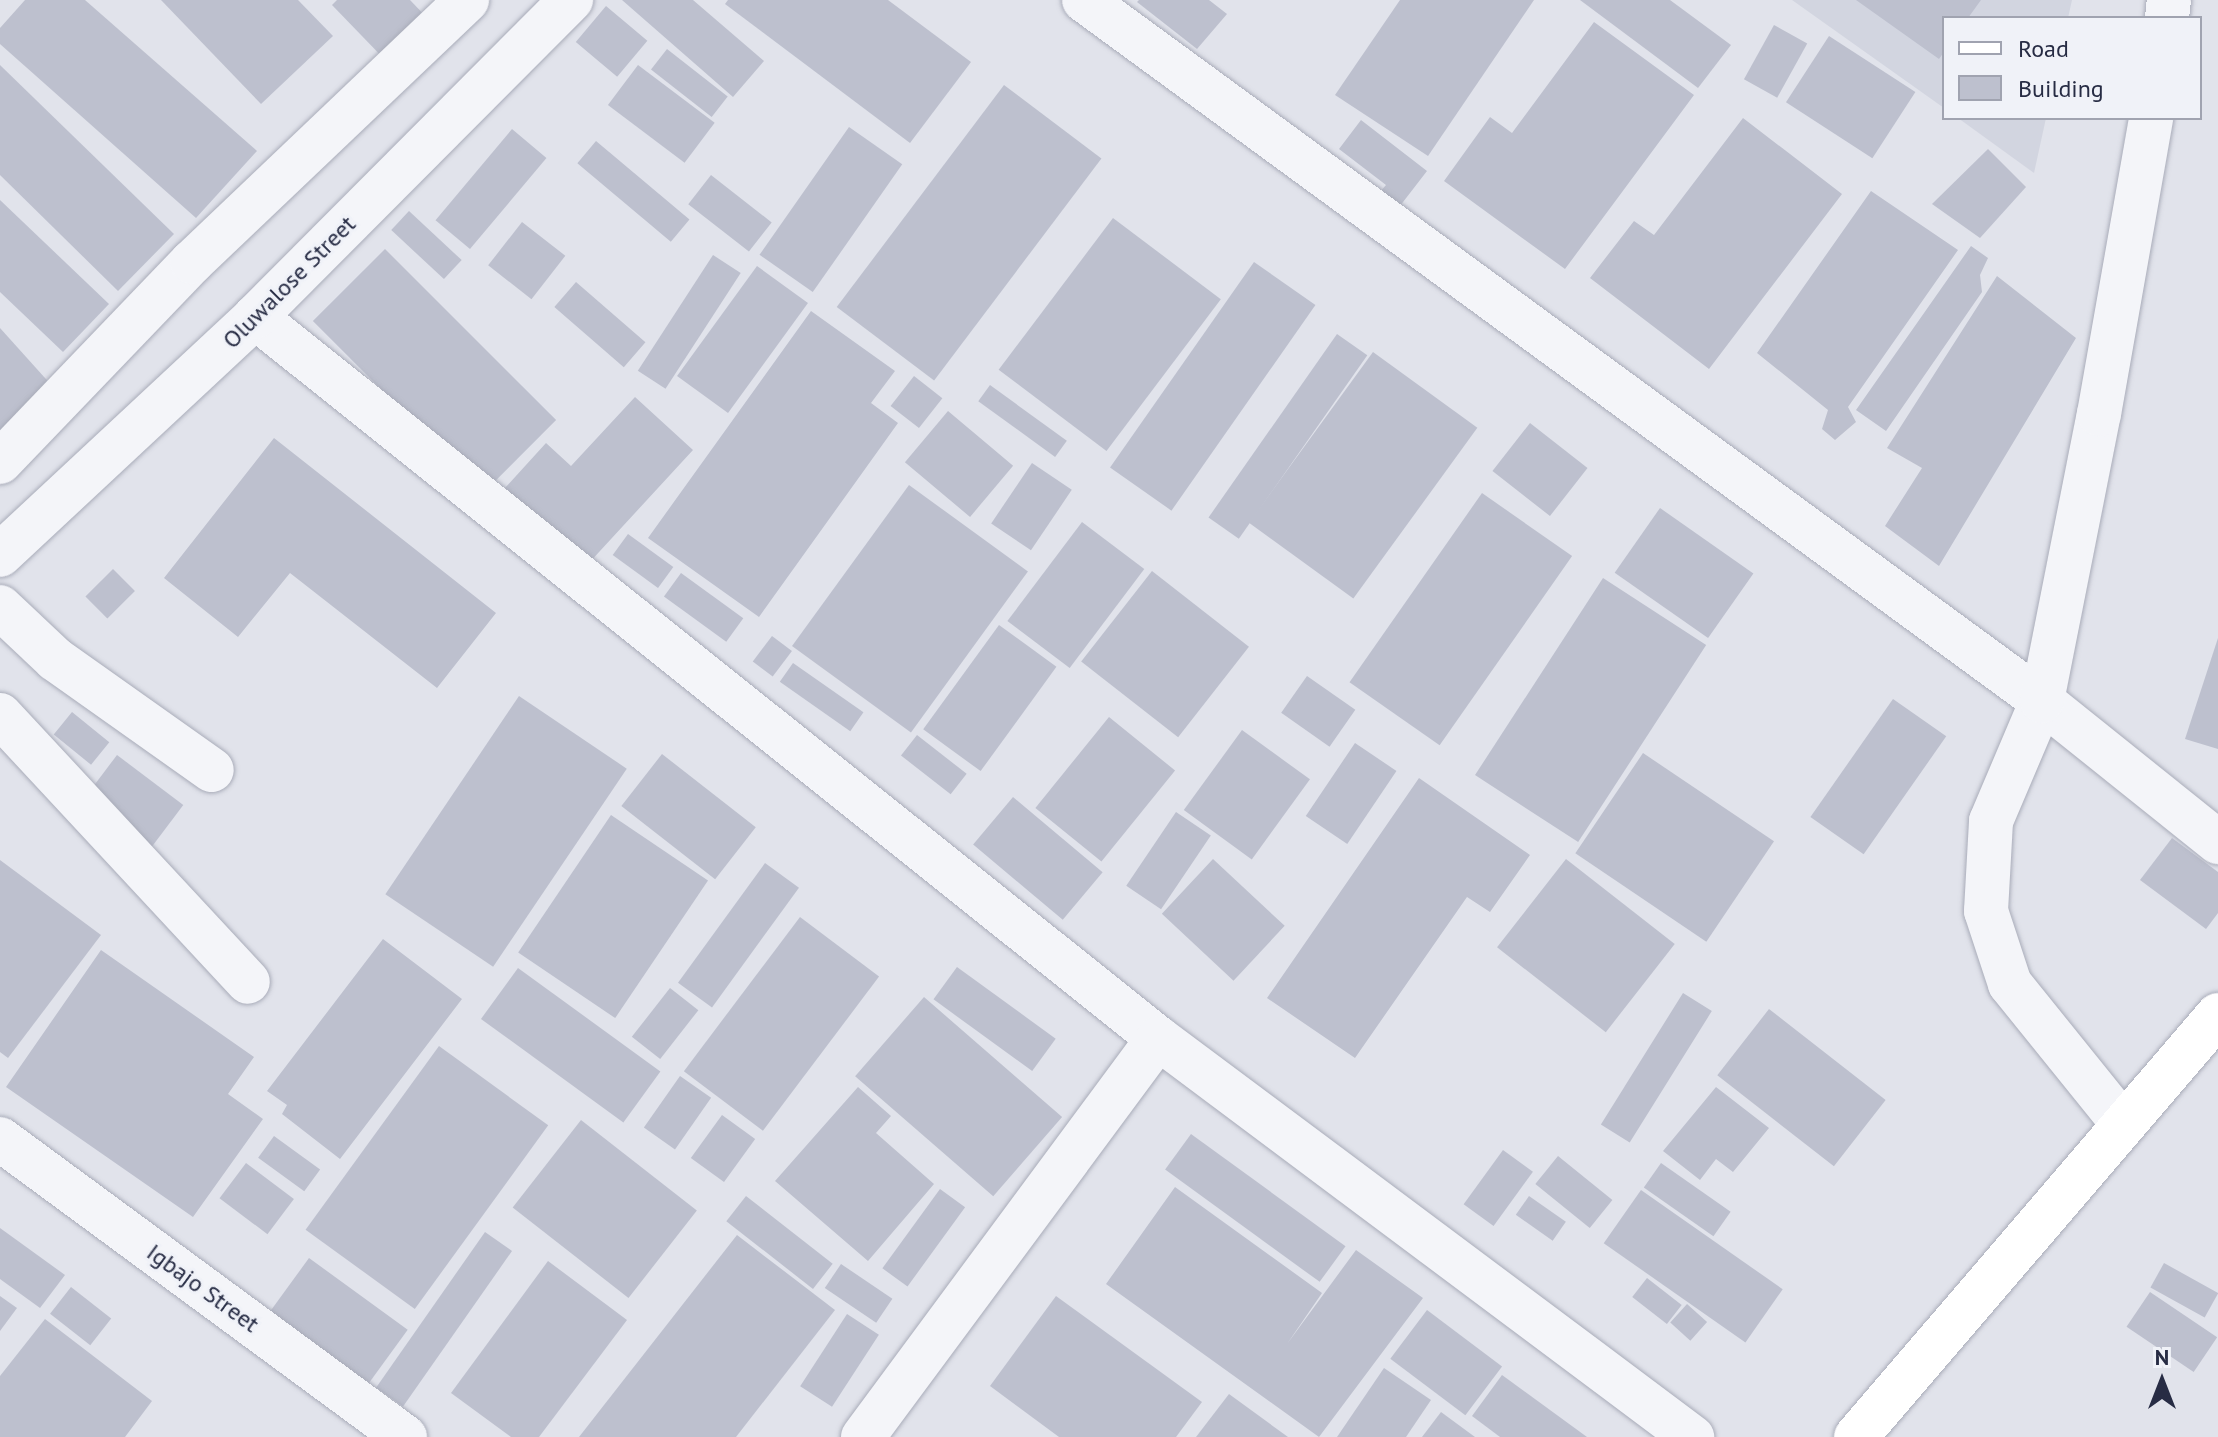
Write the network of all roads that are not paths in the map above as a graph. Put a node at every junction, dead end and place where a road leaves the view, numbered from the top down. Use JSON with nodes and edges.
{"nodes":[{"id":1,"x":467,"y":0,"type":"edge"},
{"id":2,"x":571,"y":0,"type":"edge"},
{"id":3,"x":1084,"y":0,"type":"edge"},
{"id":4,"x":2151,"y":120,"type":"edge"},
{"id":5,"x":255,"y":317,"type":"junction"},
{"id":6,"x":0,"y":462,"type":"edge"},
{"id":7,"x":0,"y":555,"type":"edge"},
{"id":8,"x":0,"y":607,"type":"edge"},
{"id":9,"x":2042,"y":701,"type":"junction"},
{"id":10,"x":0,"y":715,"type":"edge"},
{"id":11,"x":212,"y":770,"type":"dead end"},
{"id":12,"x":2218,"y":842,"type":"edge"},
{"id":13,"x":248,"y":982,"type":"dead end"},
{"id":14,"x":2218,"y":1015,"type":"edge"},
{"id":15,"x":1158,"y":1038,"type":"junction"},
{"id":16,"x":2123,"y":1124,"type":"junction"},
{"id":17,"x":0,"y":1139,"type":"edge"},
{"id":18,"x":405,"y":1437,"type":"edge"},
{"id":19,"x":863,"y":1437,"type":"edge"},
{"id":20,"x":1692,"y":1437,"type":"edge"},
{"id":21,"x":1856,"y":1437,"type":"edge"}],
"edges":[{"from":1,"to":6,"type":"street"},
{"from":2,"to":5,"type":"street","name":"Oluwalose Street"},
{"from":3,"to":9,"type":"street"},
{"from":4,"to":9,"type":"street"},
{"from":5,"to":7,"type":"street","name":"Oluwalose Street"},
{"from":5,"to":15,"type":"street"},
{"from":8,"to":11,"type":"street"},
{"from":9,"to":12,"type":"street"},
{"from":9,"to":16,"type":"street"},
{"from":10,"to":13,"type":"street"},
{"from":14,"to":16,"type":"main road"},
{"from":15,"to":19,"type":"street"},
{"from":15,"to":20,"type":"street"},
{"from":16,"to":21,"type":"main road"},
{"from":17,"to":18,"type":"street","name":"Igbajo Street"}]}
